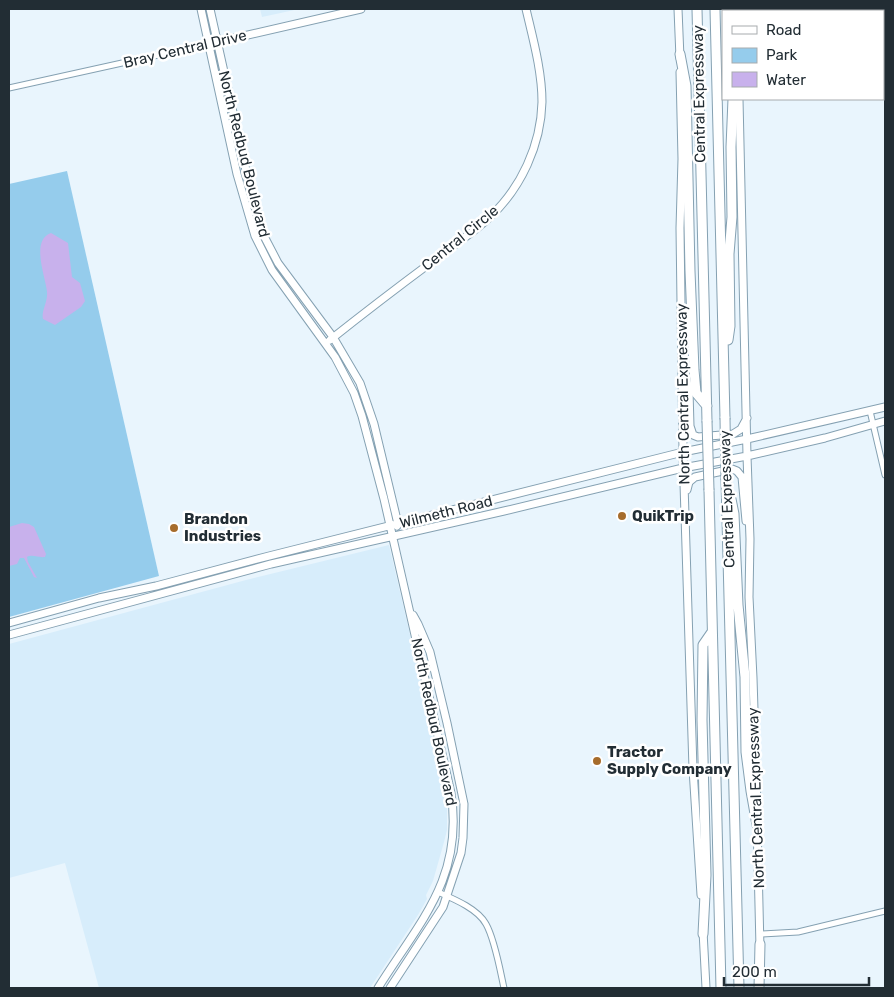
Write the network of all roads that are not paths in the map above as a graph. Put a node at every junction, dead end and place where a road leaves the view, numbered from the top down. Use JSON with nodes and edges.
{"nodes":[{"id":1,"x":201,"y":9,"type":"edge"},
{"id":2,"x":210,"y":9,"type":"edge"},
{"id":3,"x":361,"y":9,"type":"edge"},
{"id":4,"x":526,"y":9,"type":"edge"},
{"id":5,"x":678,"y":9,"type":"edge"},
{"id":6,"x":696,"y":9,"type":"edge"},
{"id":7,"x":715,"y":9,"type":"edge"},
{"id":8,"x":217,"y":42,"type":"junction"},
{"id":9,"x":208,"y":44,"type":"junction"},
{"id":10,"x":680,"y":54,"type":"junction"},
{"id":11,"x":9,"y":88,"type":"edge"},
{"id":12,"x":733,"y":100,"type":"edge"},
{"id":13,"x":739,"y":100,"type":"edge"},
{"id":14,"x":238,"y":136,"type":"junction"},
{"id":15,"x":229,"y":138,"type":"junction"},
{"id":16,"x":267,"y":243,"type":"junction"},
{"id":17,"x":259,"y":246,"type":"junction"},
{"id":18,"x":333,"y":337,"type":"junction"},
{"id":19,"x":326,"y":343,"type":"junction"},
{"id":20,"x":682,"y":354,"type":"junction"},
{"id":21,"x":724,"y":365,"type":"junction"},
{"id":22,"x":707,"y":406,"type":"junction"},
{"id":23,"x":885,"y":407,"type":"edge"},
{"id":24,"x":870,"y":411,"type":"junction"},
{"id":25,"x":747,"y":418,"type":"junction"},
{"id":26,"x":885,"y":421,"type":"edge"},
{"id":27,"x":874,"y":424,"type":"junction"},
{"id":28,"x":747,"y":439,"type":"junction"},
{"id":29,"x":683,"y":452,"type":"junction"},
{"id":30,"x":747,"y":456,"type":"junction"},
{"id":31,"x":648,"y":461,"type":"junction"},
{"id":32,"x":683,"y":468,"type":"junction"},
{"id":33,"x":885,"y":474,"type":"edge"},
{"id":34,"x":726,"y":480,"type":"junction"},
{"id":35,"x":592,"y":490,"type":"junction"},
{"id":36,"x":685,"y":494,"type":"junction"},
{"id":37,"x":501,"y":498,"type":"junction"},
{"id":38,"x":504,"y":511,"type":"junction"},
{"id":39,"x":398,"y":524,"type":"junction"},
{"id":40,"x":390,"y":526,"type":"junction"},
{"id":41,"x":393,"y":536,"type":"junction"},
{"id":42,"x":750,"y":539,"type":"junction"},
{"id":43,"x":178,"y":580,"type":"junction"},
{"id":44,"x":180,"y":589,"type":"junction"},
{"id":45,"x":410,"y":610,"type":"junction"},
{"id":46,"x":9,"y":623,"type":"edge"},
{"id":47,"x":712,"y":632,"type":"junction"},
{"id":48,"x":9,"y":635,"type":"edge"},
{"id":49,"x":757,"y":825,"type":"junction"},
{"id":50,"x":438,"y":892,"type":"junction"},
{"id":51,"x":447,"y":896,"type":"junction"},
{"id":52,"x":885,"y":911,"type":"edge"},
{"id":53,"x":703,"y":934,"type":"junction"},
{"id":54,"x":760,"y":934,"type":"junction"},
{"id":55,"x":760,"y":944,"type":"joint"},
{"id":56,"x":378,"y":988,"type":"edge"},
{"id":57,"x":390,"y":988,"type":"edge"},
{"id":58,"x":504,"y":988,"type":"edge"},
{"id":59,"x":706,"y":988,"type":"edge"},
{"id":60,"x":722,"y":988,"type":"edge"},
{"id":61,"x":739,"y":988,"type":"edge"},
{"id":62,"x":760,"y":988,"type":"edge"}],
"edges":[{"from":1,"to":9,"type":"main road","name":"North Redbud Boulevard"},
{"from":2,"to":8,"type":"main road","name":"North Redbud Boulevard"},
{"from":3,"to":8,"type":"main road","name":"Bray Central Drive"},
{"from":4,"to":18,"type":"main road","name":"Central Circle"},
{"from":5,"to":10,"type":"main road","name":"North Central Expressway"},
{"from":6,"to":22,"type":"highway","name":"Central Expressway"},
{"from":7,"to":21,"type":"highway","name":"Central Expressway"},
{"from":8,"to":9,"type":"main road","name":"Bray Central Drive"},
{"from":8,"to":14,"type":"main road","name":"North Redbud Boulevard"},
{"from":9,"to":11,"type":"street","name":"Bray Central Drive"},
{"from":9,"to":15,"type":"main road","name":"North Redbud Boulevard"},
{"from":10,"to":20,"type":"main road","name":"North Central Expressway"},
{"from":10,"to":22,"type":"highway"},
{"from":12,"to":21,"type":"highway"},
{"from":13,"to":25,"type":"main road","name":"North Central Expressway"},
{"from":14,"to":15,"type":"main road"},
{"from":14,"to":16,"type":"main road","name":"North Redbud Boulevard"},
{"from":15,"to":17,"type":"main road","name":"North Redbud Boulevard"},
{"from":16,"to":17,"type":"main road"},
{"from":16,"to":18,"type":"main road","name":"North Redbud Boulevard"},
{"from":17,"to":19,"type":"main road","name":"North Redbud Boulevard"},
{"from":18,"to":19,"type":"main road","name":"Central Circle"},
{"from":18,"to":39,"type":"main road","name":"North Redbud Boulevard"},
{"from":19,"to":40,"type":"main road","name":"North Redbud Boulevard"},
{"from":20,"to":25,"type":"main road"},
{"from":20,"to":29,"type":"main road","name":"North Central Expressway"},
{"from":21,"to":34,"type":"highway","name":"Central Expressway","bridge":true},
{"from":22,"to":47,"type":"highway","name":"Central Expressway","bridge":true},
{"from":23,"to":24,"type":"main road","name":"Wilmeth Road"},
{"from":24,"to":27,"type":"street"},
{"from":24,"to":28,"type":"main road","name":"Wilmeth Road"},
{"from":25,"to":28,"type":"main road","name":"North Central Expressway"},
{"from":26,"to":27,"type":"main road","name":"Wilmeth Road"},
{"from":27,"to":30,"type":"main road","name":"Wilmeth Road"},
{"from":27,"to":33,"type":"street"},
{"from":28,"to":29,"type":"main road","name":"Wilmeth Road"},
{"from":28,"to":30,"type":"main road","name":"North Central Expressway"},
{"from":29,"to":31,"type":"main road","name":"Wilmeth Road"},
{"from":29,"to":32,"type":"main road","name":"North Central Expressway"},
{"from":30,"to":32,"type":"main road","name":"Wilmeth Road"},
{"from":30,"to":42,"type":"main road","name":"North Central Expressway"},
{"from":31,"to":35,"type":"main road"},
{"from":31,"to":37,"type":"main road","name":"Wilmeth Road"},
{"from":32,"to":35,"type":"main road","name":"Wilmeth Road"},
{"from":32,"to":36,"type":"main road","name":"North Central Expressway"},
{"from":34,"to":49,"type":"highway"},
{"from":34,"to":61,"type":"highway","name":"Central Expressway"},
{"from":35,"to":38,"type":"main road","name":"Wilmeth Road"},
{"from":36,"to":42,"type":"main road"},
{"from":36,"to":53,"type":"main road","name":"North Central Expressway"},
{"from":37,"to":38,"type":"main road"},
{"from":37,"to":39,"type":"main road","name":"Wilmeth Road"},
{"from":38,"to":41,"type":"main road","name":"Wilmeth Road"},
{"from":39,"to":40,"type":"main road","name":"Wilmeth Road"},
{"from":39,"to":41,"type":"main road"},
{"from":40,"to":41,"type":"main road","name":"North Redbud Boulevard"},
{"from":40,"to":43,"type":"main road","name":"Wilmeth Road"},
{"from":41,"to":44,"type":"main road","name":"Wilmeth Road"},
{"from":41,"to":45,"type":"main road","name":"North Redbud Boulevard"},
{"from":42,"to":49,"type":"main road","name":"North Central Expressway"},
{"from":43,"to":44,"type":"main road"},
{"from":43,"to":46,"type":"main road","name":"Wilmeth Road"},
{"from":44,"to":48,"type":"main road","name":"Wilmeth Road"},
{"from":45,"to":50,"type":"main road","name":"North Redbud Boulevard"},
{"from":45,"to":51,"type":"main road","name":"North Redbud Boulevard"},
{"from":47,"to":53,"type":"highway"},
{"from":47,"to":60,"type":"highway","name":"Central Expressway"},
{"from":49,"to":54,"type":"main road","name":"North Central Expressway"},
{"from":50,"to":51,"type":"street"},
{"from":50,"to":56,"type":"main road","name":"North Redbud Boulevard"},
{"from":51,"to":57,"type":"main road","name":"North Redbud Boulevard"},
{"from":51,"to":58,"type":"street"},
{"from":52,"to":54,"type":"street"},
{"from":53,"to":59,"type":"main road","name":"North Central Expressway"},
{"from":54,"to":55,"type":"main road","name":"North Central Expressway"},
{"from":55,"to":62,"type":"highway"}]}
